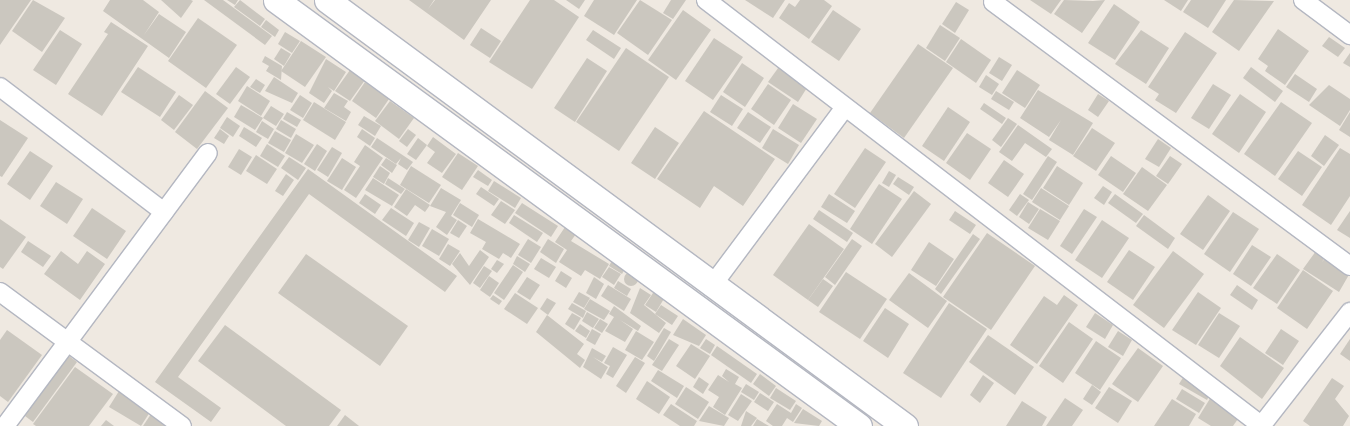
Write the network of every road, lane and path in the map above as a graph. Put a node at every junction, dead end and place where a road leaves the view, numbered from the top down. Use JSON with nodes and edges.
{"nodes":[{"id":1,"x":276,"y":0,"type":"edge"},
{"id":2,"x":327,"y":0,"type":"edge"},
{"id":3,"x":706,"y":0,"type":"edge"},
{"id":4,"x":1303,"y":0,"type":"edge"},
{"id":5,"x":993,"y":2,"type":"dead end"},
{"id":6,"x":1350,"y":35,"type":"edge"},
{"id":7,"x":0,"y":87,"type":"edge"},
{"id":8,"x":845,"y":107,"type":"junction"},
{"id":9,"x":208,"y":153,"type":"dead end"},
{"id":10,"x":164,"y":212,"type":"junction"},
{"id":11,"x":1350,"y":266,"type":"edge"},
{"id":12,"x":711,"y":287,"type":"junction"},
{"id":13,"x":0,"y":292,"type":"edge"},
{"id":14,"x":1350,"y":312,"type":"edge"},
{"id":15,"x":66,"y":339,"type":"junction"},
{"id":16,"x":5,"y":426,"type":"edge"},
{"id":17,"x":182,"y":426,"type":"edge"},
{"id":18,"x":859,"y":426,"type":"edge"},
{"id":19,"x":905,"y":426,"type":"edge"},
{"id":20,"x":1261,"y":426,"type":"edge"}],
"edges":[{"from":1,"to":18,"type":"main road"},
{"from":2,"to":12,"type":"main road"},
{"from":3,"to":8,"type":"street"},
{"from":4,"to":6,"type":"street"},
{"from":5,"to":11,"type":"street"},
{"from":7,"to":10,"type":"street"},
{"from":8,"to":12,"type":"street"},
{"from":8,"to":20,"type":"street"},
{"from":9,"to":10,"type":"street"},
{"from":10,"to":15,"type":"street"},
{"from":12,"to":19,"type":"main road"},
{"from":13,"to":15,"type":"street"},
{"from":14,"to":20,"type":"street"},
{"from":15,"to":16,"type":"street"},
{"from":15,"to":17,"type":"street"}]}
